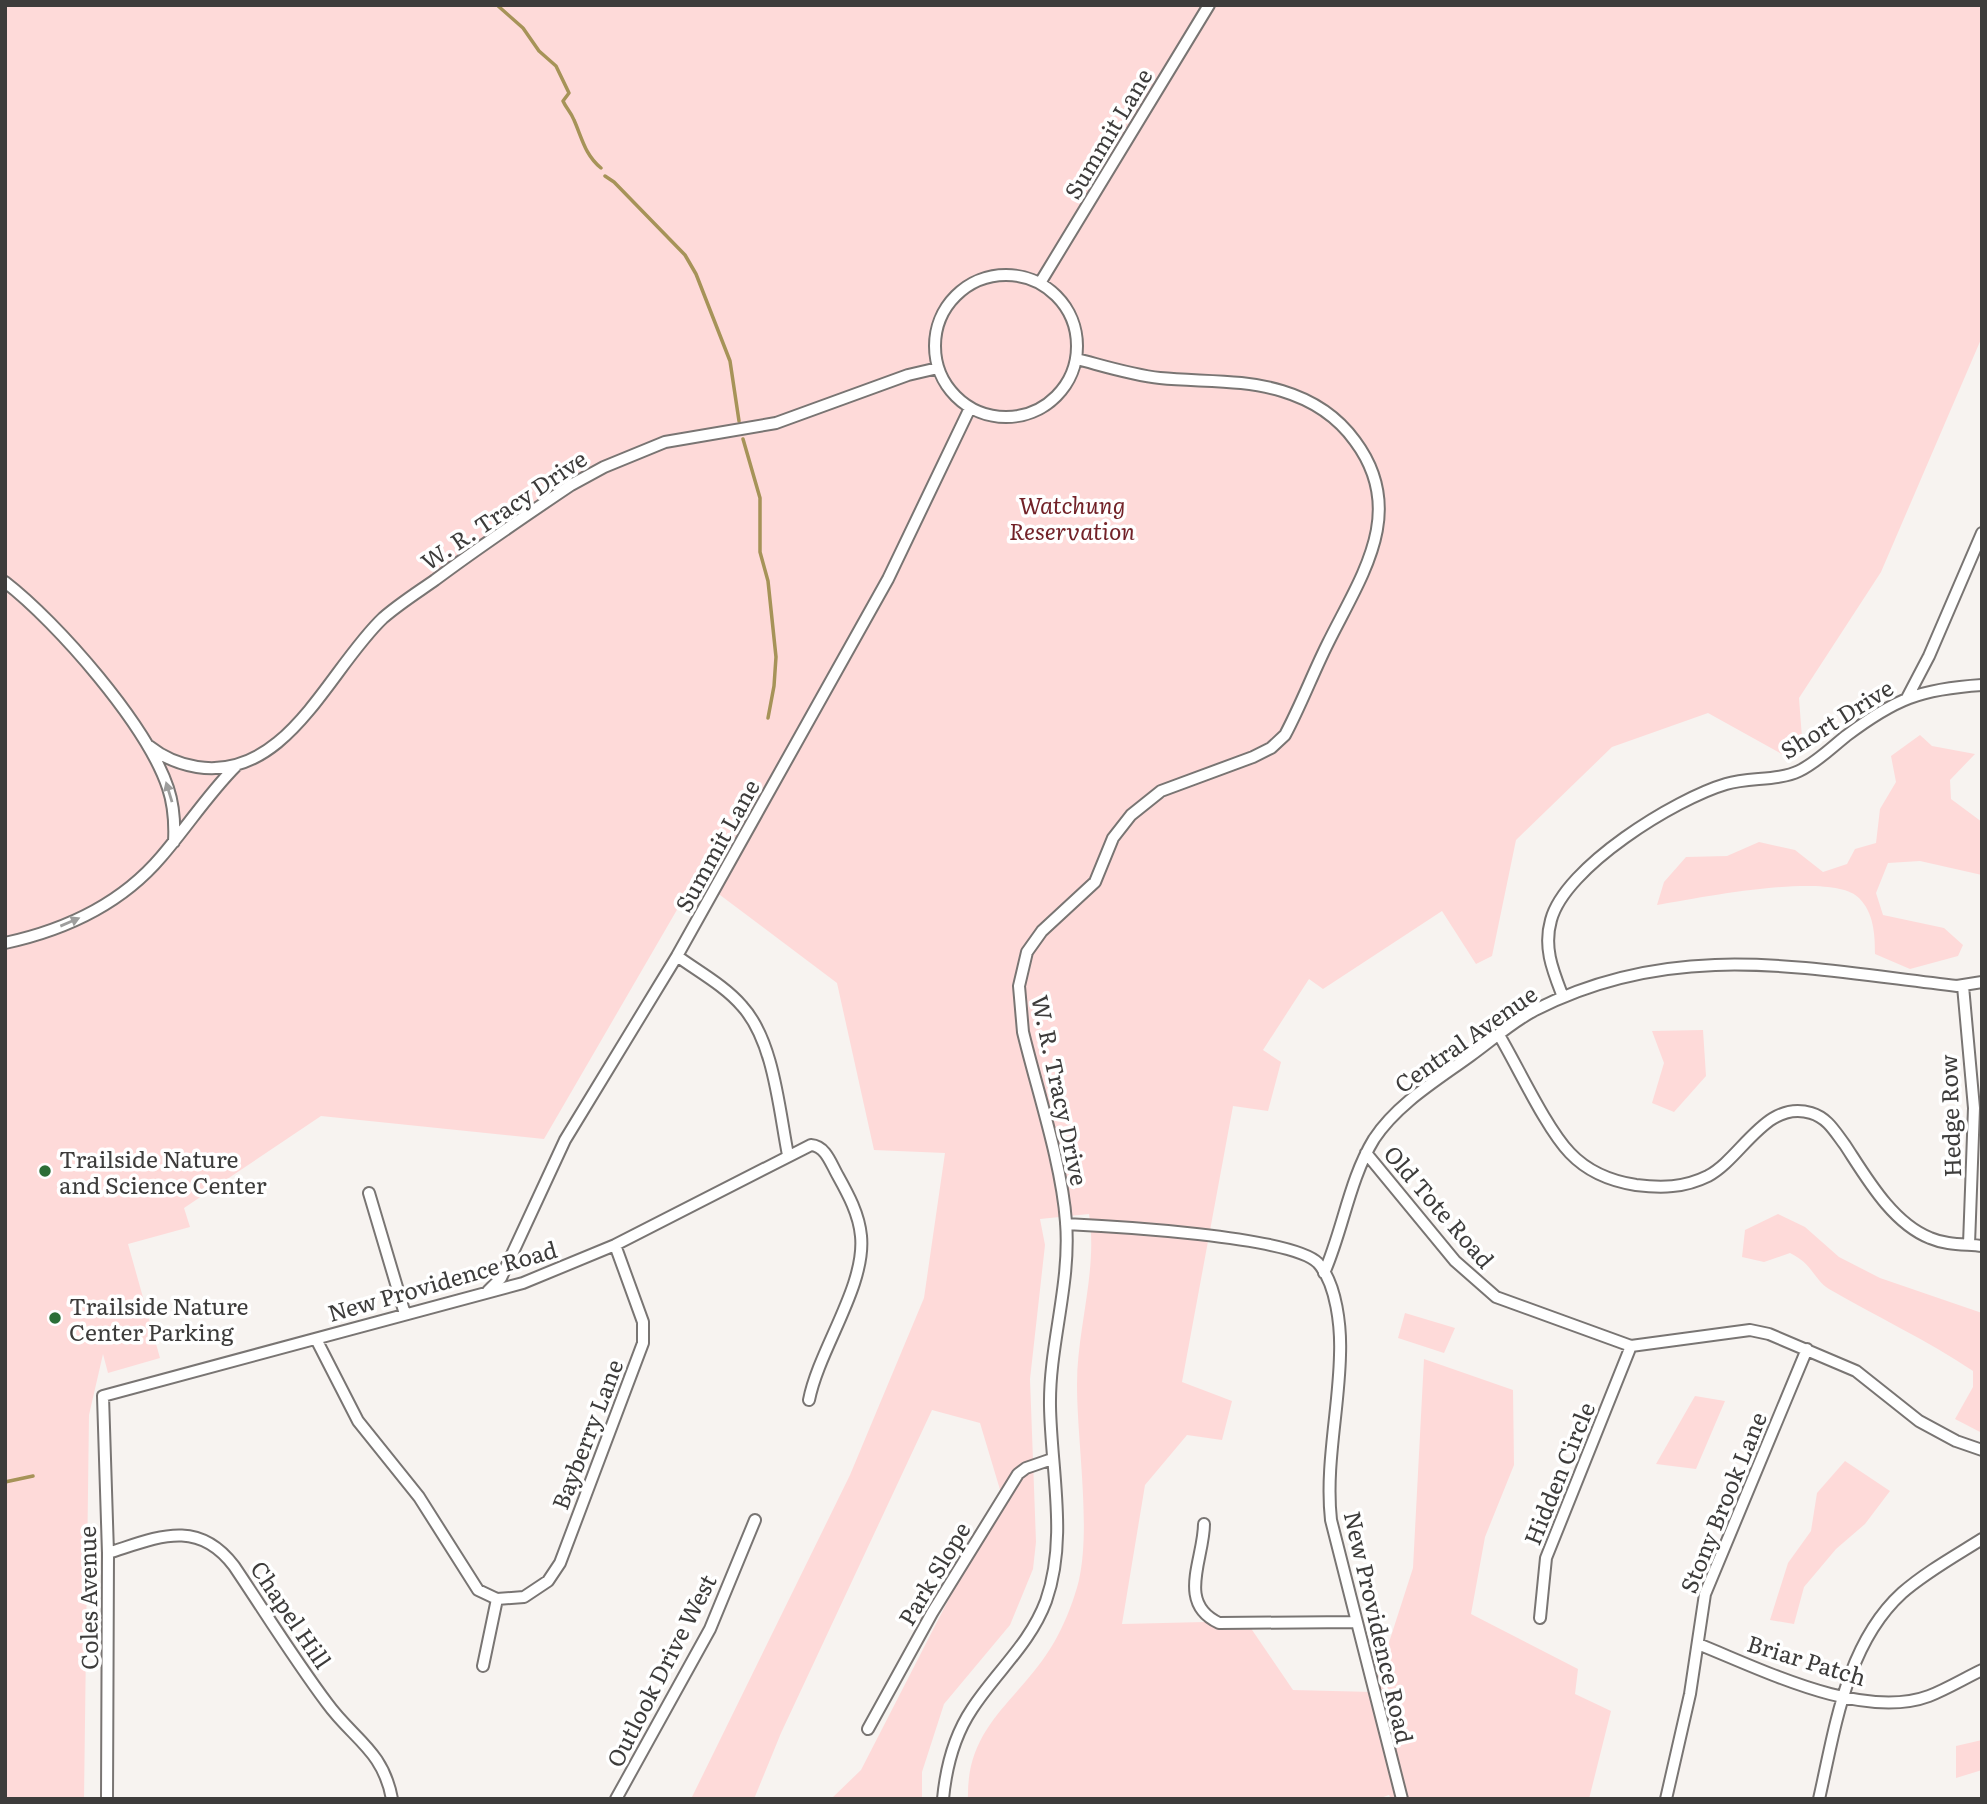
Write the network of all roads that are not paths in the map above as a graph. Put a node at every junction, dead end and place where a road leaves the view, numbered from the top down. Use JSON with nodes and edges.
{"nodes":[{"id":1,"x":1209,"y":5,"type":"edge"},
{"id":2,"x":1041,"y":283,"type":"junction"},
{"id":3,"x":1077,"y":359,"type":"junction"},
{"id":4,"x":937,"y":368,"type":"junction"},
{"id":5,"x":970,"y":408,"type":"junction"},
{"id":6,"x":1982,"y":533,"type":"edge"},
{"id":7,"x":5,"y":582,"type":"edge"},
{"id":8,"x":1982,"y":685,"type":"edge"},
{"id":9,"x":1907,"y":698,"type":"junction"},
{"id":10,"x":149,"y":746,"type":"junction"},
{"id":11,"x":236,"y":766,"type":"junction"},
{"id":12,"x":174,"y":842,"type":"junction"},
{"id":13,"x":5,"y":943,"type":"edge"},
{"id":14,"x":677,"y":957,"type":"junction"},
{"id":15,"x":1982,"y":982,"type":"edge"},
{"id":16,"x":1963,"y":986,"type":"junction"},
{"id":17,"x":1563,"y":997,"type":"junction"},
{"id":18,"x":1499,"y":1035,"type":"junction"},
{"id":19,"x":1366,"y":1153,"type":"junction"},
{"id":20,"x":789,"y":1155,"type":"junction"},
{"id":21,"x":369,"y":1193,"type":"dead end"},
{"id":22,"x":1066,"y":1224,"type":"junction"},
{"id":23,"x":1969,"y":1244,"type":"junction"},
{"id":24,"x":615,"y":1245,"type":"junction"},
{"id":25,"x":1982,"y":1246,"type":"edge"},
{"id":26,"x":1324,"y":1273,"type":"junction"},
{"id":27,"x":485,"y":1293,"type":"junction"},
{"id":28,"x":405,"y":1314,"type":"junction"},
{"id":29,"x":316,"y":1339,"type":"junction"},
{"id":30,"x":1631,"y":1346,"type":"junction"},
{"id":31,"x":1807,"y":1349,"type":"junction"},
{"id":32,"x":103,"y":1396,"type":"joint"},
{"id":33,"x":808,"y":1399,"type":"dead end"},
{"id":34,"x":1982,"y":1450,"type":"edge"},
{"id":35,"x":1052,"y":1459,"type":"junction"},
{"id":36,"x":755,"y":1520,"type":"dead end"},
{"id":37,"x":1204,"y":1524,"type":"dead end"},
{"id":38,"x":1982,"y":1539,"type":"edge"},
{"id":39,"x":108,"y":1553,"type":"junction"},
{"id":40,"x":497,"y":1600,"type":"junction"},
{"id":41,"x":1540,"y":1618,"type":"dead end"},
{"id":42,"x":1356,"y":1622,"type":"junction"},
{"id":43,"x":1698,"y":1644,"type":"junction"},
{"id":44,"x":483,"y":1666,"type":"dead end"},
{"id":45,"x":1982,"y":1670,"type":"edge"},
{"id":46,"x":1843,"y":1696,"type":"junction"},
{"id":47,"x":868,"y":1729,"type":"dead end"},
{"id":48,"x":107,"y":1799,"type":"edge"},
{"id":49,"x":392,"y":1799,"type":"edge"},
{"id":50,"x":616,"y":1799,"type":"edge"},
{"id":51,"x":943,"y":1799,"type":"edge"},
{"id":52,"x":1402,"y":1799,"type":"edge"},
{"id":53,"x":1666,"y":1799,"type":"edge"},
{"id":54,"x":1819,"y":1799,"type":"edge"}],
"edges":[{"from":1,"to":2,"type":"street","name":"Summit Lane"},
{"from":2,"to":3,"type":"street"},
{"from":2,"to":4,"type":"street"},
{"from":3,"to":5,"type":"street"},
{"from":3,"to":22,"type":"street","name":"W. R. Tracy Drive"},
{"from":4,"to":5,"type":"street"},
{"from":4,"to":11,"type":"street","name":"W. R. Tracy Drive"},
{"from":5,"to":14,"type":"street","name":"Summit Lane"},
{"from":6,"to":9,"type":"street"},
{"from":7,"to":10,"type":"street","name":"W. R. Tracy Drive"},
{"from":8,"to":9,"type":"street","name":"Short Drive"},
{"from":9,"to":17,"type":"street","name":"Short Drive"},
{"from":10,"to":11,"type":"street","name":"W. R. Tracy Drive"},
{"from":12,"to":10,"type":"street","name":"W. R. Tracy Drive","one_way":true},
{"from":11,"to":12,"type":"street","name":"W. R. Tracy Drive"},
{"from":13,"to":12,"type":"street","name":"W. R. Tracy Drive","one_way":true},
{"from":14,"to":20,"type":"street"},
{"from":14,"to":27,"type":"street","name":"Summit Lane"},
{"from":15,"to":16,"type":"street","name":"Central Avenue"},
{"from":16,"to":17,"type":"street","name":"Central Avenue"},
{"from":16,"to":23,"type":"street","name":"Hedge Row"},
{"from":17,"to":18,"type":"street","name":"Central Avenue"},
{"from":18,"to":19,"type":"street","name":"Central Avenue"},
{"from":18,"to":23,"type":"street"},
{"from":19,"to":26,"type":"street","name":"Central Avenue"},
{"from":19,"to":30,"type":"street","name":"Old Tote Road"},
{"from":20,"to":24,"type":"street","name":"New Providence Road"},
{"from":20,"to":33,"type":"street","name":"New Providence Road"},
{"from":21,"to":28,"type":"street"},
{"from":22,"to":26,"type":"street"},
{"from":22,"to":35,"type":"street","name":"W. R. Tracy Drive"},
{"from":23,"to":25,"type":"street"},
{"from":24,"to":27,"type":"street","name":"New Providence Road"},
{"from":24,"to":40,"type":"street","name":"Bayberry Lane"},
{"from":26,"to":42,"type":"street","name":"New Providence Road"},
{"from":27,"to":28,"type":"street","name":"New Providence Road"},
{"from":28,"to":29,"type":"street","name":"New Providence Road"},
{"from":29,"to":32,"type":"street","name":"New Providence Road"},
{"from":29,"to":40,"type":"street"},
{"from":30,"to":31,"type":"street","name":"Old Tote Road"},
{"from":30,"to":41,"type":"street","name":"Hidden Circle"},
{"from":31,"to":34,"type":"street","name":"Old Tote Road"},
{"from":31,"to":43,"type":"street","name":"Stony Brook Lane"},
{"from":32,"to":39,"type":"street","name":"Coles Avenue"},
{"from":35,"to":47,"type":"street","name":"Park Slope"},
{"from":35,"to":51,"type":"street","name":"W. R. Tracy Drive"},
{"from":36,"to":50,"type":"street","name":"Outlook Drive West"},
{"from":37,"to":42,"type":"street"},
{"from":38,"to":46,"type":"street"},
{"from":39,"to":48,"type":"street","name":"Coles Avenue"},
{"from":39,"to":49,"type":"street","name":"Chapel Hill"},
{"from":40,"to":44,"type":"street"},
{"from":42,"to":52,"type":"street","name":"New Providence Road"},
{"from":43,"to":46,"type":"street","name":"Briar Patch"},
{"from":43,"to":53,"type":"street","name":"Stony Brook Lane"},
{"from":45,"to":46,"type":"street","name":"Briar Patch"},
{"from":46,"to":54,"type":"street"}]}
